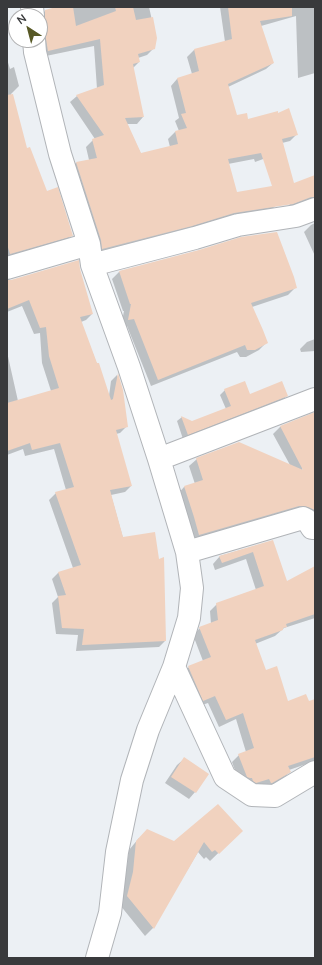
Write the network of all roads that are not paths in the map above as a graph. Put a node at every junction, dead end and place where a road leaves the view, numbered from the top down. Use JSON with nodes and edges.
{"nodes":[{"id":1,"x":35,"y":48,"type":"edge"},
{"id":2,"x":315,"y":209,"type":"edge"},
{"id":3,"x":91,"y":254,"type":"junction"},
{"id":4,"x":7,"y":268,"type":"edge"},
{"id":5,"x":315,"y":399,"type":"edge"},
{"id":6,"x":159,"y":459,"type":"junction"},
{"id":7,"x":315,"y":528,"type":"edge"},
{"id":8,"x":187,"y":552,"type":"junction"},
{"id":9,"x":174,"y":667,"type":"junction"},
{"id":10,"x":315,"y":772,"type":"edge"},
{"id":11,"x":97,"y":958,"type":"edge"}],
"edges":[{"from":1,"to":3,"type":"street"},
{"from":2,"to":3,"type":"street"},
{"from":3,"to":4,"type":"street"},
{"from":3,"to":6,"type":"street"},
{"from":5,"to":6,"type":"street"},
{"from":6,"to":8,"type":"street"},
{"from":7,"to":8,"type":"street"},
{"from":8,"to":9,"type":"street"},
{"from":9,"to":10,"type":"street"},
{"from":9,"to":11,"type":"street"}]}
